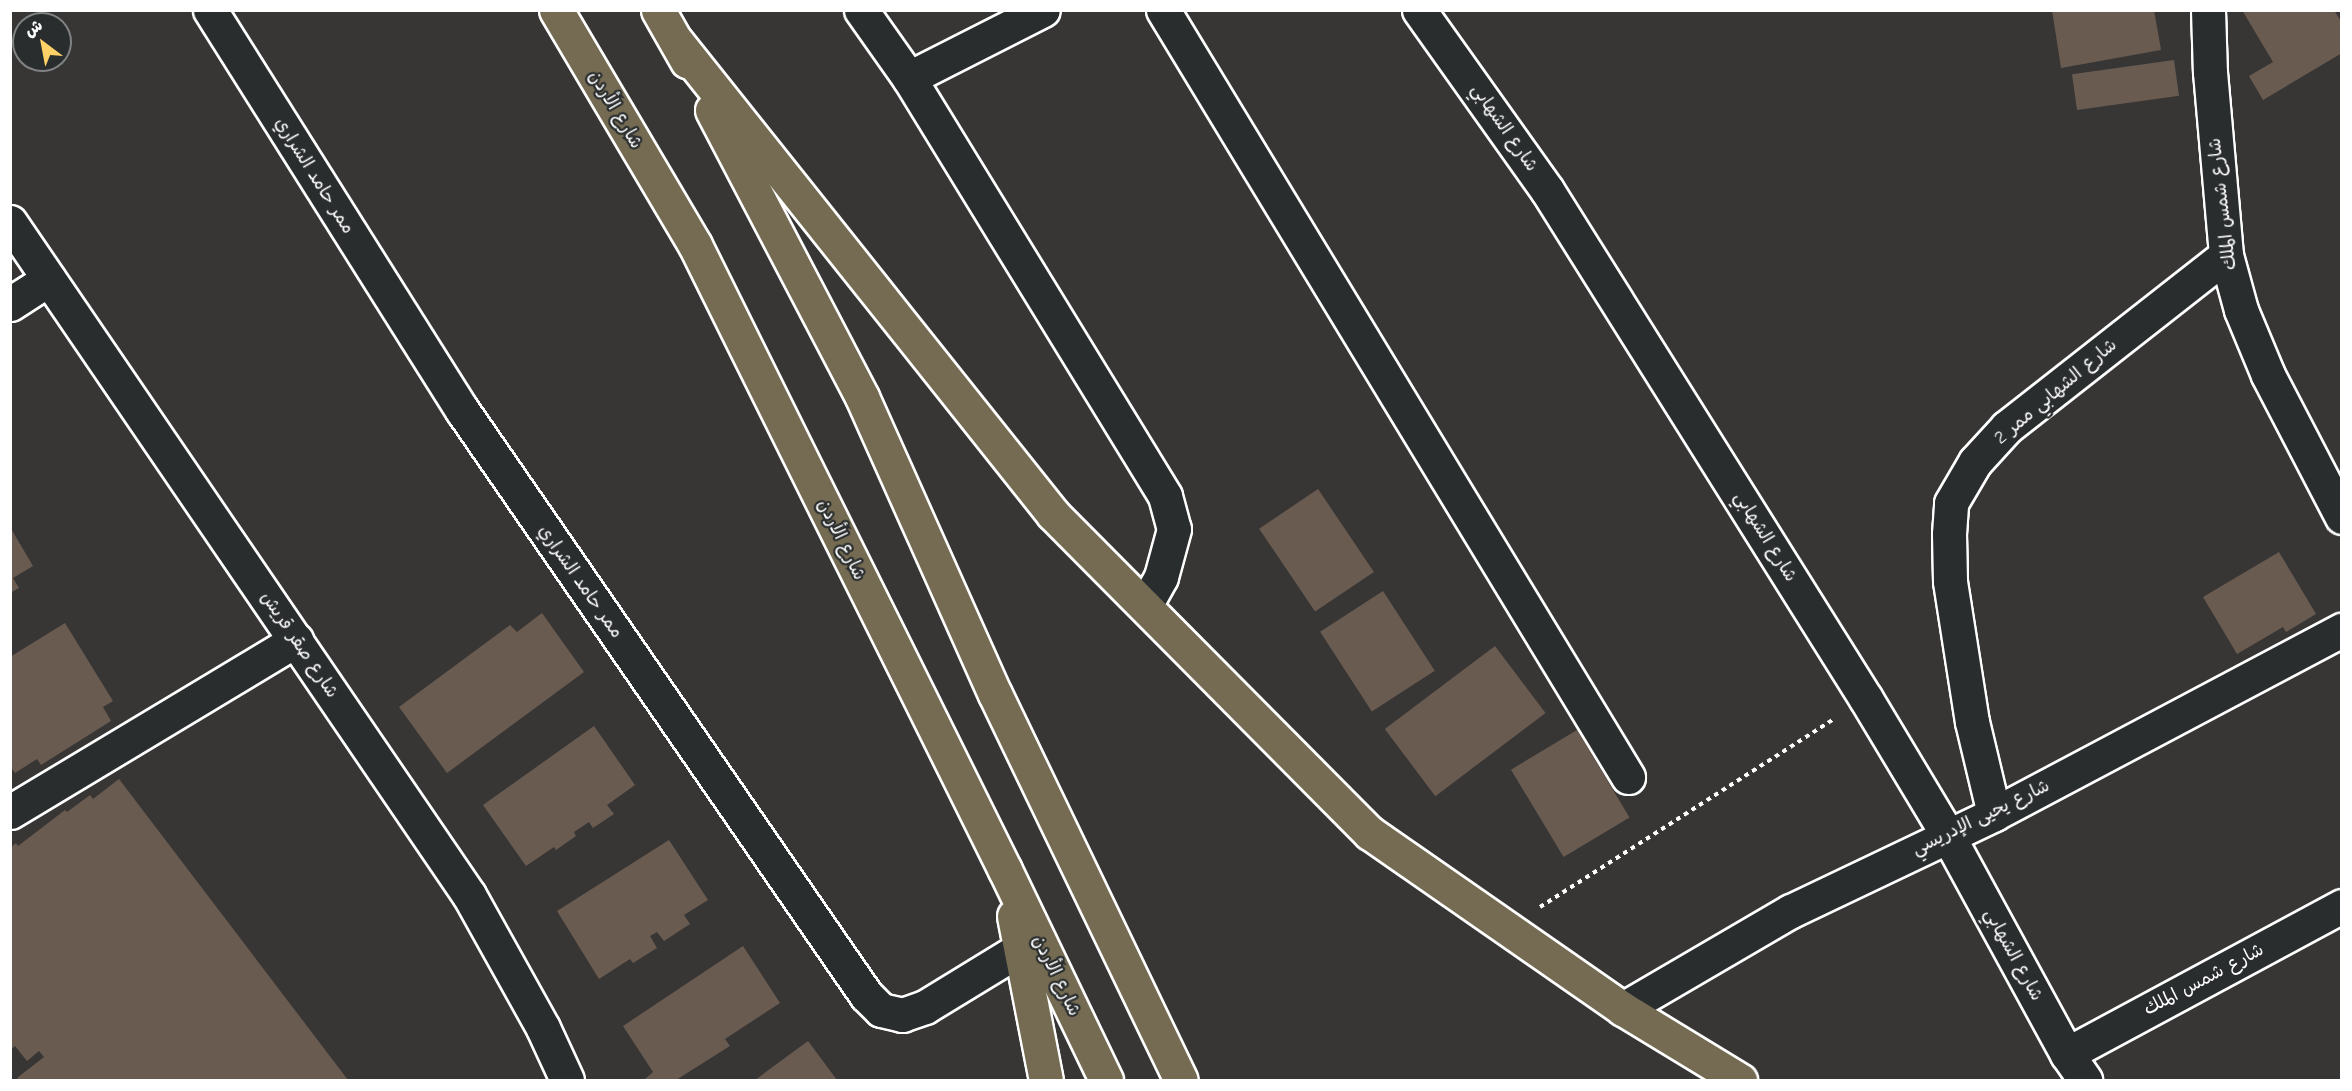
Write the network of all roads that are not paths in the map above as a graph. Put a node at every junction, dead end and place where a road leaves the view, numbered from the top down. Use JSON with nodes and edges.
{"nodes":[{"id":1,"x":210,"y":10,"type":"edge"},
{"id":2,"x":556,"y":10,"type":"edge"},
{"id":3,"x":658,"y":10,"type":"edge"},
{"id":4,"x":861,"y":10,"type":"edge"},
{"id":5,"x":1043,"y":10,"type":"edge"},
{"id":6,"x":1163,"y":10,"type":"edge"},
{"id":7,"x":1419,"y":10,"type":"edge"},
{"id":8,"x":2208,"y":10,"type":"edge"},
{"id":9,"x":677,"y":42,"type":"junction"},
{"id":10,"x":909,"y":78,"type":"junction"},
{"id":11,"x":10,"y":222,"type":"edge"},
{"id":12,"x":2226,"y":255,"type":"junction"},
{"id":13,"x":49,"y":279,"type":"junction"},
{"id":14,"x":10,"y":304,"type":"edge"},
{"id":15,"x":2342,"y":517,"type":"edge"},
{"id":16,"x":1145,"y":606,"type":"junction"},
{"id":17,"x":2342,"y":630,"type":"edge"},
{"id":18,"x":296,"y":640,"type":"junction"},
{"id":19,"x":1628,"y":777,"type":"dead end"},
{"id":20,"x":10,"y":812,"type":"edge"},
{"id":21,"x":1994,"y":814,"type":"junction"},
{"id":22,"x":1947,"y":834,"type":"junction"},
{"id":23,"x":1005,"y":870,"type":"junction"},
{"id":24,"x":2342,"y":906,"type":"edge"},
{"id":25,"x":1020,"y":949,"type":"junction"},
{"id":26,"x":1623,"y":1009,"type":"junction"},
{"id":27,"x":2076,"y":1067,"type":"edge"},
{"id":28,"x":567,"y":1080,"type":"edge"},
{"id":29,"x":1046,"y":1080,"type":"edge"},
{"id":30,"x":1106,"y":1080,"type":"edge"},
{"id":31,"x":1181,"y":1080,"type":"edge"},
{"id":32,"x":1740,"y":1080,"type":"edge"}],
"edges":[{"from":1,"to":25,"type":"street","name":"ممر حامد الشراري"},
{"from":2,"to":23,"type":"highway","name":"شارع الأردن"},
{"from":3,"to":9,"type":"highway"},
{"from":4,"to":10,"type":"street"},
{"from":5,"to":10,"type":"street"},
{"from":6,"to":19,"type":"street"},
{"from":7,"to":22,"type":"street","name":"شارع الشهابي"},
{"from":8,"to":12,"type":"street","name":"شارع شمس الملك"},
{"from":9,"to":16,"type":"highway"},
{"from":9,"to":31,"type":"highway"},
{"from":10,"to":16,"type":"street"},
{"from":11,"to":13,"type":"street","name":"شارع صقر قريش"},
{"from":12,"to":15,"type":"street","name":"شارع شمس الملك"},
{"from":12,"to":21,"type":"street","name":"شارع الشهابي ممر 2"},
{"from":13,"to":14,"type":"street"},
{"from":13,"to":18,"type":"street","name":"شارع صقر قريش"},
{"from":16,"to":26,"type":"highway"},
{"from":17,"to":21,"type":"street","name":"شارع يحيى الإدريسي"},
{"from":18,"to":20,"type":"street"},
{"from":18,"to":28,"type":"street","name":"شارع صقر قريش"},
{"from":21,"to":22,"type":"street","name":"شارع يحيى الإدريسي"},
{"from":22,"to":26,"type":"street","name":"شارع يحيى الإدريسي"},
{"from":22,"to":27,"type":"street","name":"شارع الشهابي"},
{"from":23,"to":25,"type":"highway"},
{"from":23,"to":30,"type":"highway","name":"شارع الأردن"},
{"from":24,"to":27,"type":"street","name":"شارع شمس الملك"},
{"from":25,"to":29,"type":"highway"},
{"from":26,"to":32,"type":"highway"}]}
